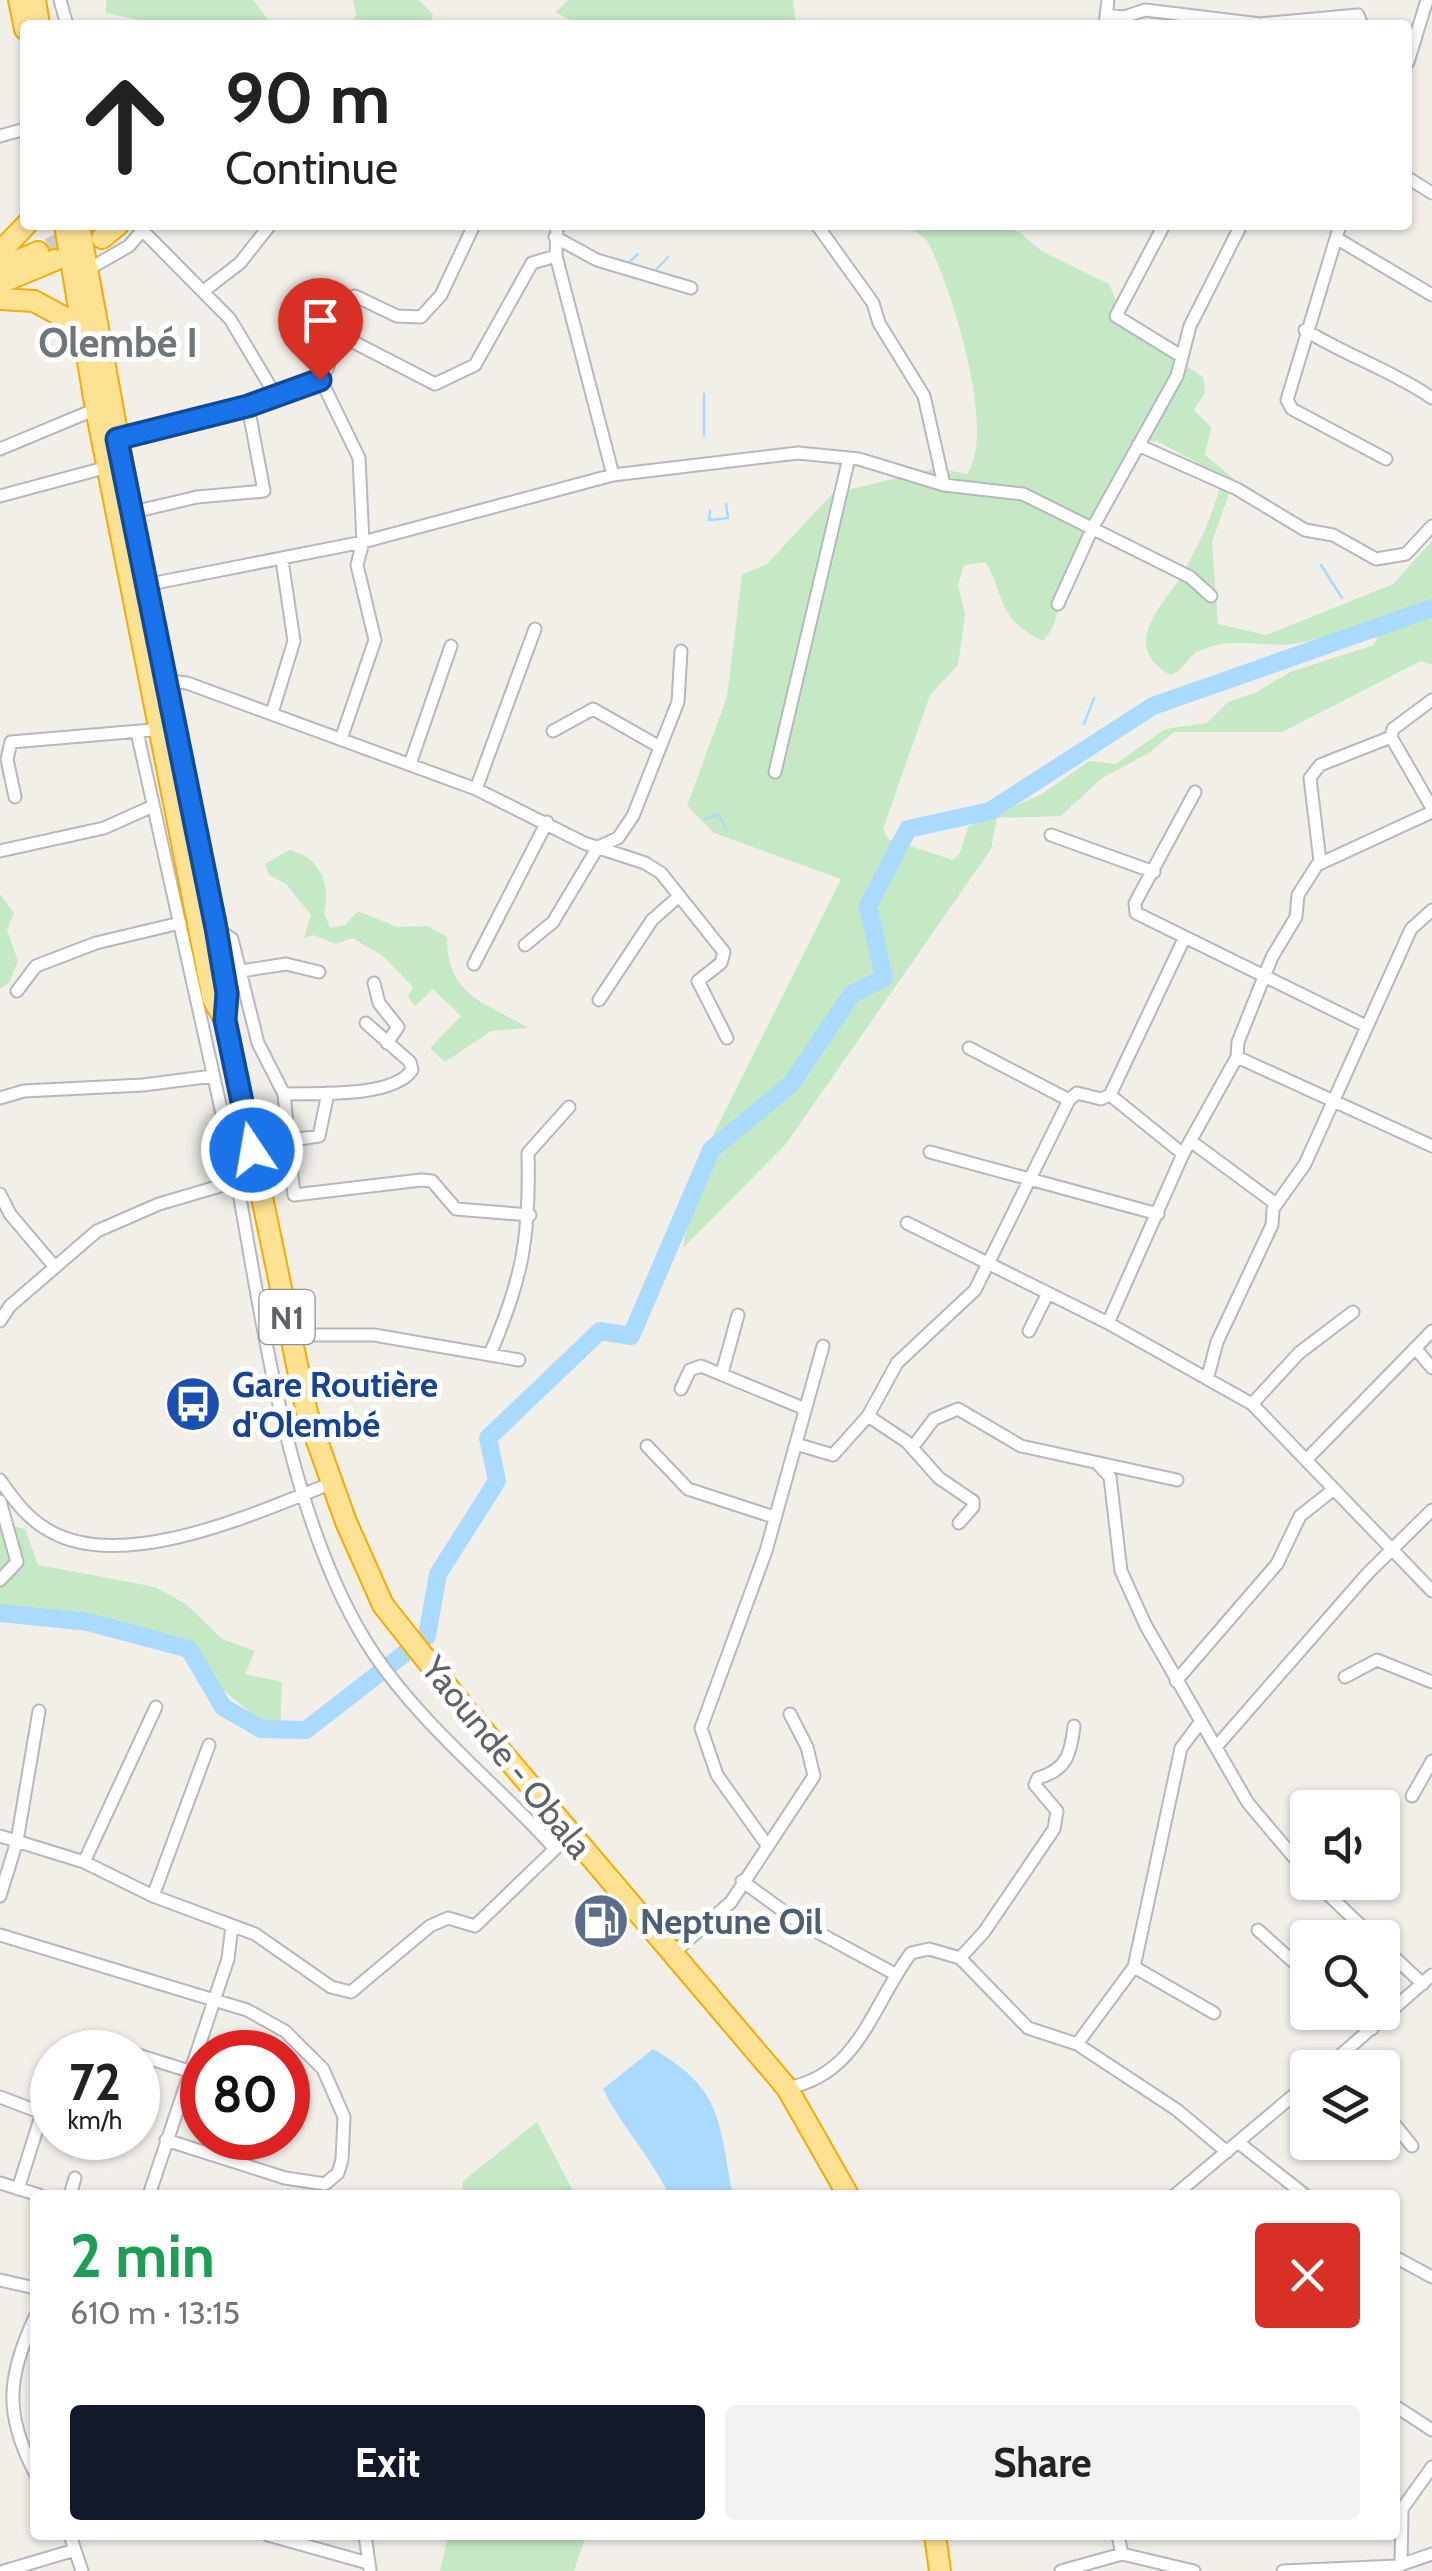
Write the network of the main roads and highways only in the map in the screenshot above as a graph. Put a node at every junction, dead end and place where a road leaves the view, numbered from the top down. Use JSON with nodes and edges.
{"nodes":[{"id":1,"x":19,"y":0,"type":"edge"},
{"id":2,"x":36,"y":20,"type":"edge"},
{"id":3,"x":21,"y":230,"type":"edge"},
{"id":4,"x":65,"y":230,"type":"edge"},
{"id":5,"x":81,"y":230,"type":"edge"},
{"id":6,"x":0,"y":252,"type":"edge"},
{"id":7,"x":0,"y":268,"type":"edge"},
{"id":8,"x":0,"y":283,"type":"edge"},
{"id":9,"x":0,"y":299,"type":"edge"},
{"id":10,"x":80,"y":326,"type":"junction"},
{"id":11,"x":168,"y":728,"type":"junction"},
{"id":12,"x":225,"y":1020,"type":"junction"},
{"id":13,"x":845,"y":2190,"type":"edge"},
{"id":14,"x":936,"y":2540,"type":"edge"},
{"id":15,"x":940,"y":2571,"type":"edge"}],
"edges":[{"from":1,"to":2,"type":"highway"},
{"from":3,"to":6,"type":"highway"},
{"from":4,"to":10,"type":"highway","number":"N1"},
{"from":5,"to":11,"type":"highway","number":"N1"},
{"from":7,"to":8,"type":"highway"},
{"from":9,"to":10,"type":"highway"},
{"from":10,"to":11,"type":"highway","number":"N1"},
{"from":11,"to":12,"type":"highway","number":"N1"},
{"from":11,"to":12,"type":"highway","number":"N1"},
{"from":12,"to":13,"type":"highway","name":"Yaounde - Obala","number":"N1"},
{"from":14,"to":15,"type":"highway"}]}
